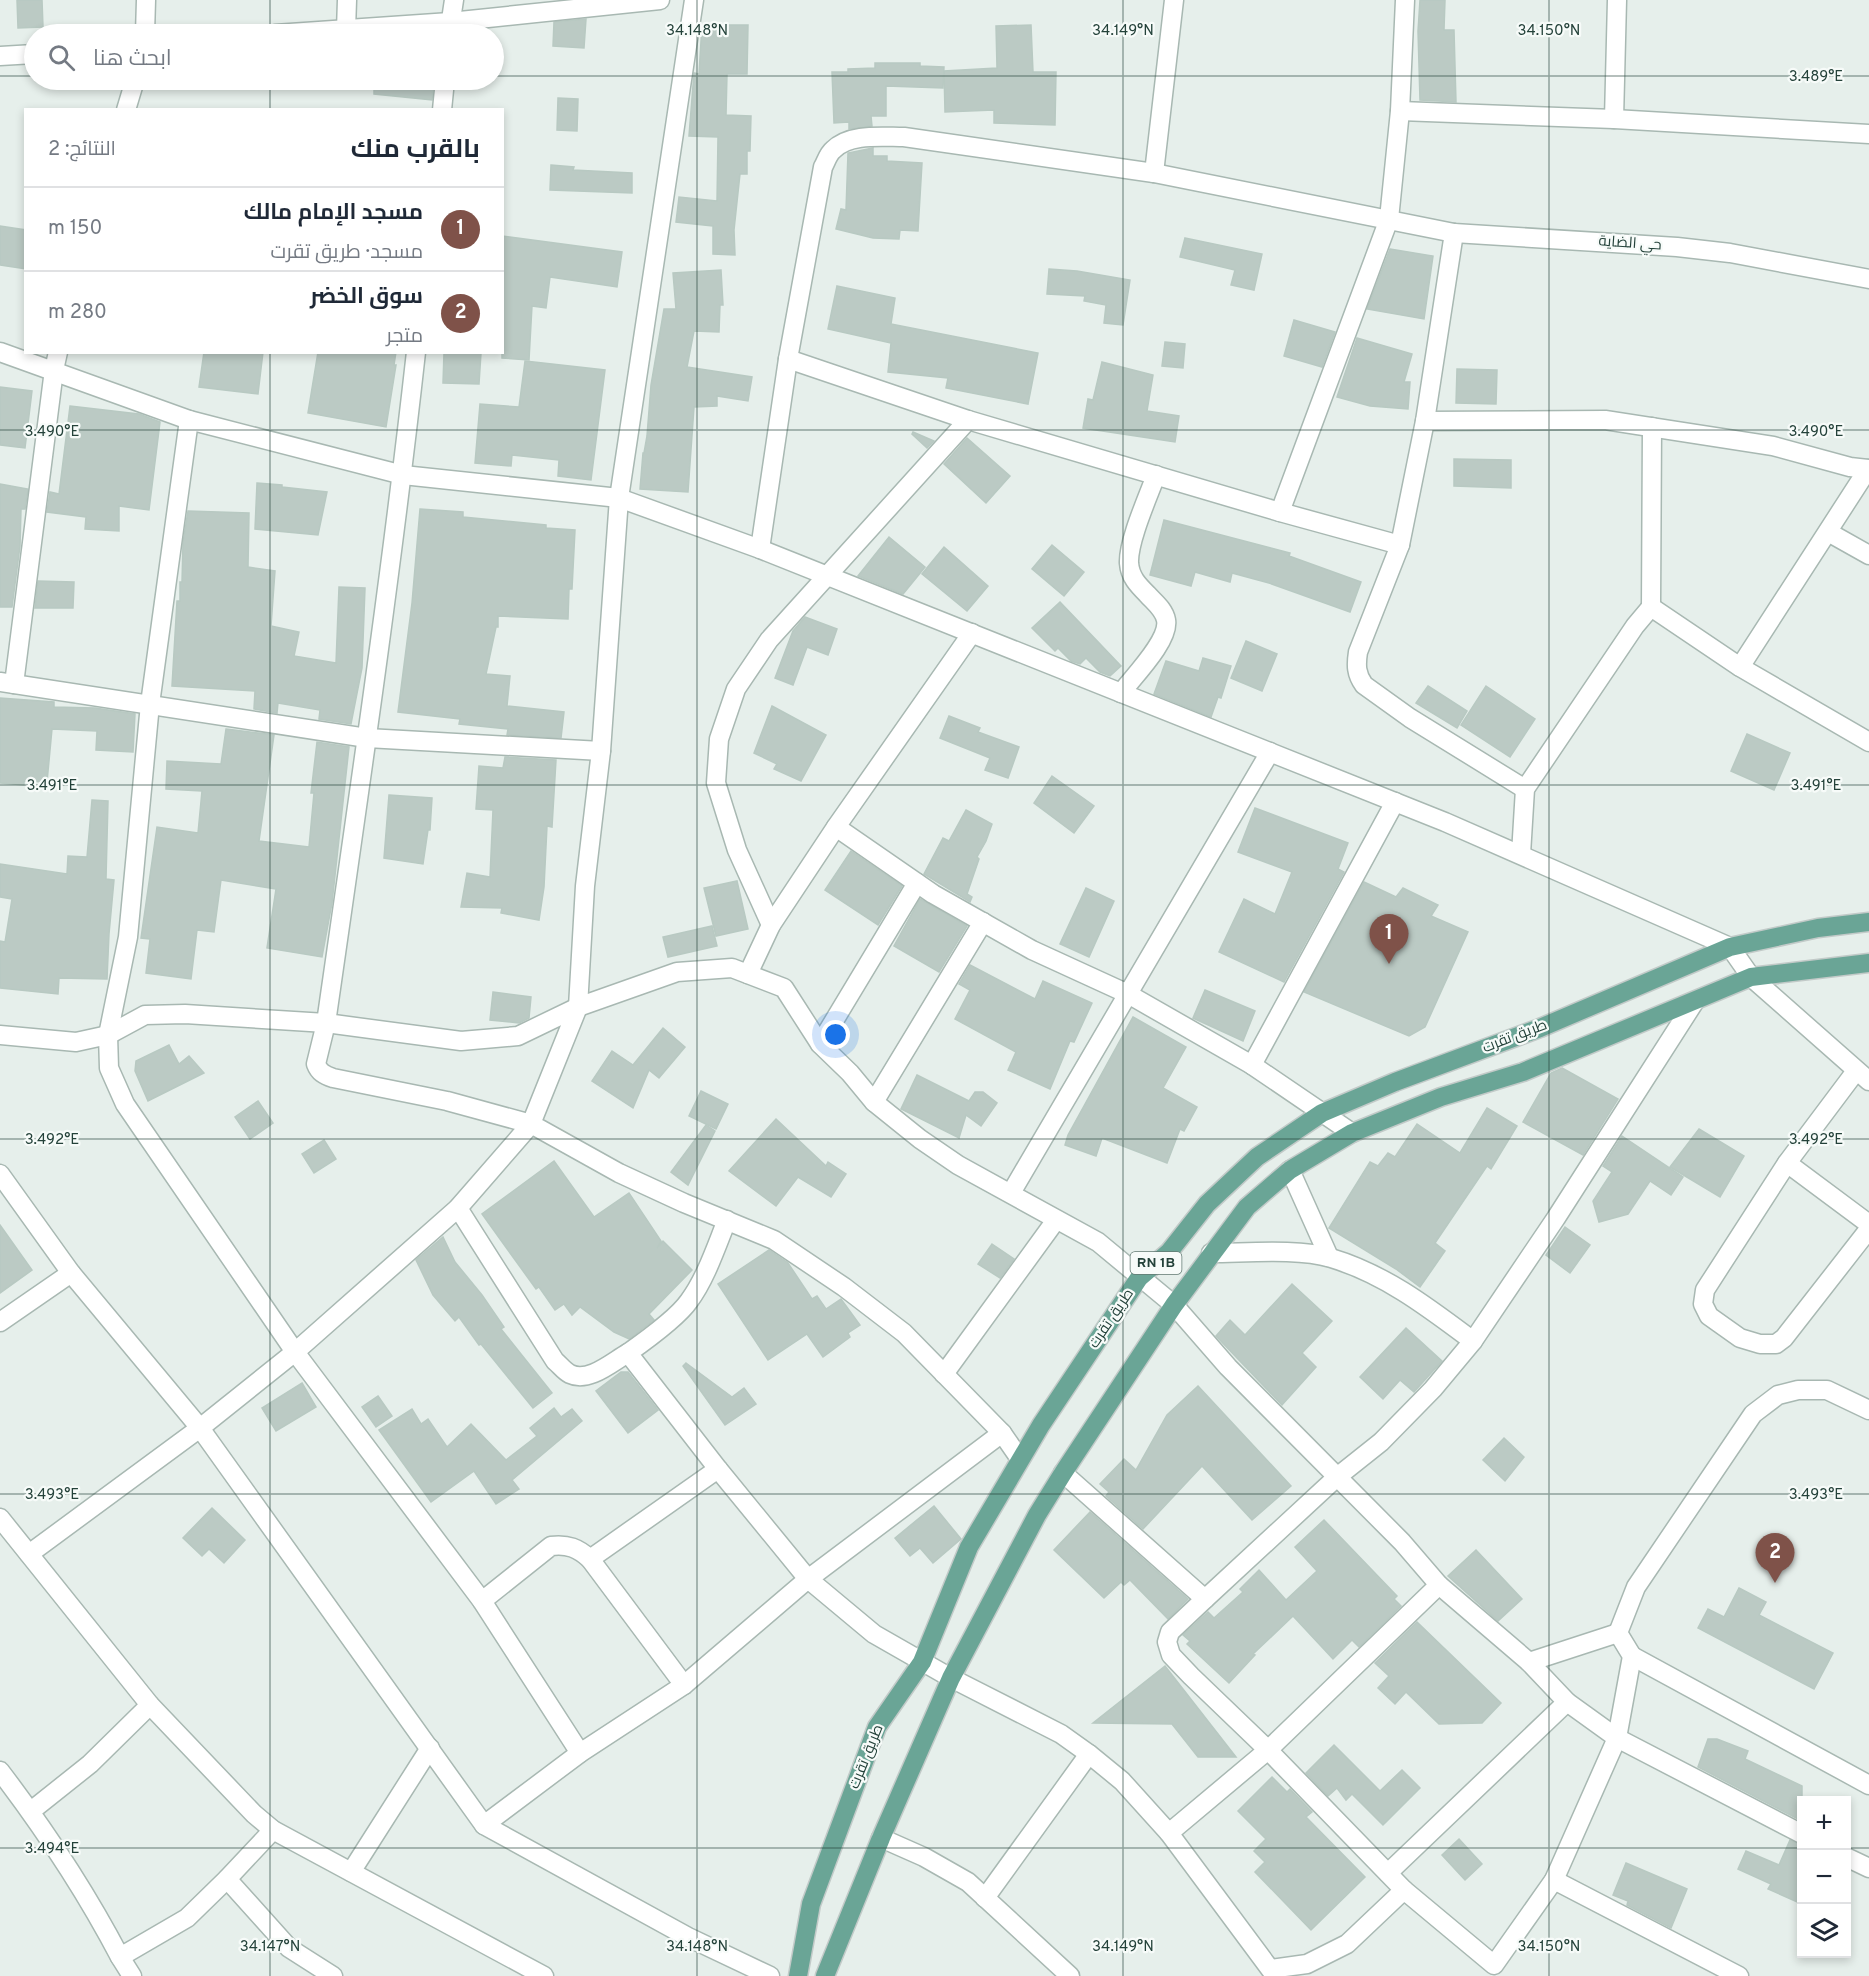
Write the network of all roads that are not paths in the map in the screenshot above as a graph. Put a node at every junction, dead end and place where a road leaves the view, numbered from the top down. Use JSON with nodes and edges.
{"nodes":[{"id":1,"x":146,"y":0,"type":"edge"},
{"id":2,"x":347,"y":0,"type":"edge"},
{"id":3,"x":454,"y":0,"type":"edge"},
{"id":4,"x":660,"y":0,"type":"edge"},
{"id":5,"x":694,"y":0,"type":"edge"},
{"id":6,"x":1174,"y":0,"type":"edge"},
{"id":7,"x":1405,"y":0,"type":"edge"},
{"id":8,"x":1617,"y":0,"type":"edge"},
{"id":9,"x":145,"y":24,"type":"edge"},
{"id":10,"x":346,"y":24,"type":"edge"},
{"id":11,"x":451,"y":24,"type":"edge"},
{"id":12,"x":480,"y":24,"type":"edge"},
{"id":13,"x":24,"y":55,"type":"edge"},
{"id":14,"x":0,"y":57,"type":"edge"},
{"id":15,"x":132,"y":90,"type":"edge"},
{"id":16,"x":444,"y":90,"type":"edge"},
{"id":17,"x":127,"y":108,"type":"edge"},
{"id":18,"x":442,"y":108,"type":"edge"},
{"id":19,"x":1400,"y":111,"type":"junction"},
{"id":20,"x":1614,"y":119,"type":"junction"},
{"id":21,"x":1869,"y":134,"type":"edge"},
{"id":22,"x":1154,"y":173,"type":"junction"},
{"id":23,"x":1389,"y":219,"type":"junction"},
{"id":24,"x":1454,"y":233,"type":"junction"},
{"id":25,"x":1869,"y":279,"type":"edge"},
{"id":26,"x":0,"y":352,"type":"edge"},
{"id":27,"x":416,"y":354,"type":"edge"},
{"id":28,"x":788,"y":359,"type":"junction"},
{"id":29,"x":56,"y":361,"type":"edge"},
{"id":30,"x":189,"y":420,"type":"junction"},
{"id":31,"x":968,"y":420,"type":"junction"},
{"id":32,"x":1425,"y":421,"type":"junction"},
{"id":33,"x":1652,"y":427,"type":"junction"},
{"id":34,"x":1869,"y":469,"type":"edge"},
{"id":35,"x":403,"y":475,"type":"junction"},
{"id":36,"x":1155,"y":475,"type":"junction"},
{"id":37,"x":619,"y":498,"type":"junction"},
{"id":38,"x":1280,"y":512,"type":"junction"},
{"id":39,"x":1828,"y":532,"type":"junction"},
{"id":40,"x":1400,"y":545,"type":"junction"},
{"id":41,"x":760,"y":549,"type":"junction"},
{"id":42,"x":1869,"y":555,"type":"edge"},
{"id":43,"x":827,"y":576,"type":"junction"},
{"id":44,"x":1651,"y":607,"type":"junction"},
{"id":45,"x":972,"y":633,"type":"junction"},
{"id":46,"x":1740,"y":668,"type":"junction"},
{"id":47,"x":7,"y":683,"type":"edge"},
{"id":48,"x":1120,"y":693,"type":"junction"},
{"id":49,"x":150,"y":704,"type":"junction"},
{"id":50,"x":367,"y":738,"type":"junction"},
{"id":51,"x":1869,"y":742,"type":"edge"},
{"id":52,"x":601,"y":752,"type":"junction"},
{"id":53,"x":1270,"y":752,"type":"junction"},
{"id":54,"x":1525,"y":789,"type":"junction"},
{"id":55,"x":1395,"y":802,"type":"junction"},
{"id":56,"x":836,"y":827,"type":"junction"},
{"id":57,"x":1521,"y":854,"type":"junction"},
{"id":58,"x":917,"y":883,"type":"junction"},
{"id":59,"x":983,"y":922,"type":"junction"},
{"id":60,"x":1869,"y":922,"type":"edge"},
{"id":61,"x":771,"y":925,"type":"junction"},
{"id":62,"x":1730,"y":947,"type":"junction"},
{"id":63,"x":1869,"y":963,"type":"edge"},
{"id":64,"x":748,"y":974,"type":"junction"},
{"id":65,"x":1751,"y":976,"type":"junction"},
{"id":66,"x":1128,"y":994,"type":"junction"},
{"id":67,"x":1695,"y":1001,"type":"junction"},
{"id":68,"x":578,"y":1007,"type":"junction"},
{"id":69,"x":326,"y":1023,"type":"junction"},
{"id":70,"x":0,"y":1035,"type":"edge"},
{"id":71,"x":108,"y":1035,"type":"junction"},
{"id":72,"x":820,"y":1044,"type":"junction"},
{"id":73,"x":1252,"y":1065,"type":"junction"},
{"id":74,"x":1862,"y":1076,"type":"edge"},
{"id":75,"x":874,"y":1102,"type":"junction"},
{"id":76,"x":1322,"y":1113,"type":"junction"},
{"id":77,"x":531,"y":1124,"type":"junction"},
{"id":78,"x":1352,"y":1133,"type":"junction"},
{"id":79,"x":1786,"y":1163,"type":"junction"},
{"id":80,"x":1290,"y":1170,"type":"junction"},
{"id":81,"x":0,"y":1174,"type":"edge"},
{"id":82,"x":1011,"y":1193,"type":"junction"},
{"id":83,"x":458,"y":1208,"type":"junction"},
{"id":84,"x":727,"y":1220,"type":"junction"},
{"id":85,"x":1056,"y":1220,"type":"junction"},
{"id":86,"x":1869,"y":1224,"type":"edge"},
{"id":87,"x":1869,"y":1229,"type":"edge"},
{"id":88,"x":1211,"y":1253,"type":"junction"},
{"id":89,"x":1329,"y":1257,"type":"junction"},
{"id":90,"x":71,"y":1272,"type":"junction"},
{"id":91,"x":1139,"y":1278,"type":"junction"},
{"id":92,"x":1174,"y":1305,"type":"junction"},
{"id":93,"x":0,"y":1322,"type":"edge"},
{"id":94,"x":1473,"y":1341,"type":"junction"},
{"id":95,"x":295,"y":1352,"type":"junction"},
{"id":96,"x":628,"y":1353,"type":"junction"},
{"id":97,"x":944,"y":1374,"type":"junction"},
{"id":98,"x":1869,"y":1410,"type":"edge"},
{"id":99,"x":200,"y":1428,"type":"junction"},
{"id":100,"x":1002,"y":1433,"type":"junction"},
{"id":101,"x":1020,"y":1459,"type":"junction"},
{"id":102,"x":718,"y":1469,"type":"junction"},
{"id":103,"x":1063,"y":1473,"type":"junction"},
{"id":104,"x":1337,"y":1477,"type":"junction"},
{"id":105,"x":0,"y":1518,"type":"edge"},
{"id":106,"x":29,"y":1554,"type":"junction"},
{"id":107,"x":590,"y":1559,"type":"junction"},
{"id":108,"x":808,"y":1580,"type":"junction"},
{"id":109,"x":1439,"y":1585,"type":"junction"},
{"id":110,"x":1205,"y":1599,"type":"junction"},
{"id":111,"x":482,"y":1601,"type":"junction"},
{"id":112,"x":1618,"y":1633,"type":"junction"},
{"id":113,"x":1632,"y":1656,"type":"junction"},
{"id":114,"x":922,"y":1662,"type":"junction"},
{"id":115,"x":1528,"y":1662,"type":"junction"},
{"id":116,"x":951,"y":1678,"type":"junction"},
{"id":117,"x":684,"y":1685,"type":"junction"},
{"id":118,"x":1567,"y":1702,"type":"junction"},
{"id":119,"x":150,"y":1705,"type":"junction"},
{"id":120,"x":1617,"y":1738,"type":"junction"},
{"id":121,"x":430,"y":1748,"type":"junction"},
{"id":122,"x":1268,"y":1750,"type":"junction"},
{"id":123,"x":580,"y":1753,"type":"junction"},
{"id":124,"x":1089,"y":1754,"type":"junction"},
{"id":125,"x":0,"y":1771,"type":"edge"},
{"id":126,"x":1869,"y":1785,"type":"edge"},
{"id":127,"x":31,"y":1811,"type":"junction"},
{"id":128,"x":484,"y":1825,"type":"junction"},
{"id":129,"x":273,"y":1830,"type":"junction"},
{"id":130,"x":1797,"y":1831,"type":"edge"},
{"id":131,"x":1169,"y":1833,"type":"junction"},
{"id":132,"x":881,"y":1838,"type":"junction"},
{"id":133,"x":1851,"y":1859,"type":"edge"},
{"id":134,"x":1869,"y":1868,"type":"edge"},
{"id":135,"x":351,"y":1872,"type":"junction"},
{"id":136,"x":1388,"y":1873,"type":"junction"},
{"id":137,"x":227,"y":1879,"type":"junction"},
{"id":138,"x":1554,"y":1880,"type":"junction"},
{"id":139,"x":1404,"y":1890,"type":"junction"},
{"id":140,"x":985,"y":1898,"type":"junction"},
{"id":141,"x":120,"y":1957,"type":"junction"},
{"id":142,"x":1491,"y":1971,"type":"edge"},
{"id":143,"x":1264,"y":1973,"type":"edge"},
{"id":144,"x":1066,"y":1974,"type":"edge"},
{"id":145,"x":132,"y":1976,"type":"edge"},
{"id":146,"x":333,"y":1976,"type":"edge"},
{"id":147,"x":544,"y":1976,"type":"edge"},
{"id":148,"x":770,"y":1976,"type":"edge"},
{"id":149,"x":798,"y":1976,"type":"edge"},
{"id":150,"x":825,"y":1976,"type":"edge"},
{"id":151,"x":1739,"y":1976,"type":"edge"}],
"edges":[{"from":1,"to":9,"type":"street"},
{"from":2,"to":10,"type":"street"},
{"from":3,"to":11,"type":"street"},
{"from":4,"to":12,"type":"street"},
{"from":5,"to":37,"type":"street"},
{"from":6,"to":22,"type":"street"},
{"from":7,"to":19,"type":"street"},
{"from":8,"to":20,"type":"street"},
{"from":13,"to":14,"type":"street"},
{"from":15,"to":17,"type":"street"},
{"from":16,"to":18,"type":"street"},
{"from":19,"to":20,"type":"street"},
{"from":19,"to":23,"type":"street"},
{"from":20,"to":21,"type":"street"},
{"from":22,"to":23,"type":"street","name":"حي الضاية"},
{"from":22,"to":28,"type":"street","name":"حي الضاية"},
{"from":23,"to":24,"type":"street","name":"حي الضاية"},
{"from":23,"to":38,"type":"street"},
{"from":24,"to":25,"type":"street","name":"حي الضاية"},
{"from":24,"to":32,"type":"street"},
{"from":26,"to":29,"type":"street"},
{"from":27,"to":35,"type":"street"},
{"from":28,"to":31,"type":"street"},
{"from":28,"to":41,"type":"street","name":"حي الضاية"},
{"from":29,"to":30,"type":"street"},
{"from":29,"to":47,"type":"street"},
{"from":30,"to":35,"type":"street"},
{"from":30,"to":49,"type":"street"},
{"from":31,"to":36,"type":"street"},
{"from":31,"to":43,"type":"street"},
{"from":32,"to":33,"type":"street"},
{"from":32,"to":40,"type":"street"},
{"from":33,"to":34,"type":"street"},
{"from":33,"to":44,"type":"street"},
{"from":34,"to":39,"type":"street"},
{"from":35,"to":37,"type":"street"},
{"from":35,"to":50,"type":"street"},
{"from":36,"to":38,"type":"street"},
{"from":36,"to":48,"type":"street"},
{"from":37,"to":41,"type":"street"},
{"from":37,"to":52,"type":"street"},
{"from":38,"to":40,"type":"street"},
{"from":39,"to":42,"type":"street"},
{"from":39,"to":46,"type":"street"},
{"from":40,"to":54,"type":"street"},
{"from":41,"to":43,"type":"street"},
{"from":43,"to":45,"type":"street"},
{"from":43,"to":61,"type":"street"},
{"from":44,"to":46,"type":"street"},
{"from":44,"to":54,"type":"street"},
{"from":45,"to":48,"type":"street"},
{"from":45,"to":56,"type":"street"},
{"from":46,"to":51,"type":"street"},
{"from":47,"to":49,"type":"street"},
{"from":48,"to":53,"type":"street"},
{"from":49,"to":50,"type":"street"},
{"from":49,"to":71,"type":"street"},
{"from":50,"to":52,"type":"street"},
{"from":50,"to":69,"type":"street"},
{"from":52,"to":68,"type":"street"},
{"from":53,"to":55,"type":"street"},
{"from":53,"to":66,"type":"street"},
{"from":54,"to":57,"type":"street"},
{"from":55,"to":57,"type":"street"},
{"from":55,"to":73,"type":"street"},
{"from":56,"to":58,"type":"street"},
{"from":56,"to":61,"type":"street"},
{"from":57,"to":62,"type":"street"},
{"from":58,"to":59,"type":"street"},
{"from":58,"to":72,"type":"street"},
{"from":59,"to":66,"type":"street"},
{"from":59,"to":75,"type":"street"},
{"from":60,"to":62,"type":"main road","name":"طريق تقرت","number":"RN 1B"},
{"from":61,"to":64,"type":"street"},
{"from":62,"to":65,"type":"street"},
{"from":62,"to":76,"type":"main road","name":"طريق تقرت","number":"RN 1B"},
{"from":63,"to":65,"type":"main road","number":"RN 1B"},
{"from":64,"to":68,"type":"street"},
{"from":64,"to":72,"type":"street"},
{"from":65,"to":67,"type":"main road","number":"RN 1B"},
{"from":65,"to":74,"type":"street"},
{"from":66,"to":73,"type":"street"},
{"from":66,"to":82,"type":"street"},
{"from":67,"to":78,"type":"main road","number":"RN 1B"},
{"from":67,"to":94,"type":"street"},
{"from":68,"to":69,"type":"street"},
{"from":68,"to":77,"type":"street"},
{"from":69,"to":71,"type":"street"},
{"from":69,"to":77,"type":"street"},
{"from":70,"to":71,"type":"street"},
{"from":71,"to":95,"type":"street"},
{"from":72,"to":75,"type":"street"},
{"from":73,"to":76,"type":"street"},
{"from":74,"to":79,"type":"street"},
{"from":75,"to":82,"type":"street"},
{"from":76,"to":78,"type":"street"},
{"from":76,"to":91,"type":"main road","name":"طريق تقرت","number":"RN 1B"},
{"from":77,"to":83,"type":"street"},
{"from":77,"to":84,"type":"street"},
{"from":78,"to":80,"type":"main road","number":"RN 1B"},
{"from":79,"to":86,"type":"street"},
{"from":79,"to":87,"type":"street"},
{"from":80,"to":88,"type":"main road","number":"RN 1B"},
{"from":80,"to":89,"type":"street"},
{"from":81,"to":90,"type":"street"},
{"from":82,"to":85,"type":"street"},
{"from":83,"to":95,"type":"street"},
{"from":83,"to":96,"type":"street"},
{"from":84,"to":96,"type":"street"},
{"from":84,"to":97,"type":"street"},
{"from":85,"to":91,"type":"street"},
{"from":85,"to":97,"type":"street"},
{"from":88,"to":89,"type":"street"},
{"from":88,"to":92,"type":"main road","number":"RN 1B"},
{"from":89,"to":94,"type":"street"},
{"from":90,"to":93,"type":"street"},
{"from":90,"to":99,"type":"street"},
{"from":91,"to":92,"type":"street"},
{"from":91,"to":101,"type":"main road","name":"طريق تقرت","number":"RN 1B"},
{"from":92,"to":103,"type":"main road","number":"RN 1B"},
{"from":92,"to":104,"type":"street"},
{"from":94,"to":104,"type":"street"},
{"from":95,"to":99,"type":"street"},
{"from":95,"to":111,"type":"street"},
{"from":96,"to":102,"type":"street"},
{"from":97,"to":100,"type":"street"},
{"from":98,"to":112,"type":"street"},
{"from":99,"to":106,"type":"street"},
{"from":99,"to":121,"type":"street"},
{"from":100,"to":101,"type":"street"},
{"from":100,"to":108,"type":"street"},
{"from":101,"to":114,"type":"main road","name":"طريق تقرت","number":"RN 1B"},
{"from":102,"to":107,"type":"street"},
{"from":102,"to":108,"type":"street"},
{"from":103,"to":110,"type":"street"},
{"from":103,"to":116,"type":"main road","number":"RN 1B"},
{"from":104,"to":109,"type":"street"},
{"from":104,"to":110,"type":"street"},
{"from":105,"to":106,"type":"street"},
{"from":106,"to":119,"type":"street"},
{"from":107,"to":111,"type":"street"},
{"from":107,"to":117,"type":"street"},
{"from":108,"to":114,"type":"street"},
{"from":108,"to":117,"type":"street"},
{"from":109,"to":115,"type":"street"},
{"from":109,"to":122,"type":"street"},
{"from":110,"to":122,"type":"street"},
{"from":111,"to":123,"type":"street"},
{"from":112,"to":113,"type":"street"},
{"from":112,"to":115,"type":"street"},
{"from":113,"to":120,"type":"street"},
{"from":113,"to":126,"type":"street"},
{"from":114,"to":116,"type":"street"},
{"from":114,"to":149,"type":"main road","name":"طريق تقرت","number":"RN 1B"},
{"from":115,"to":118,"type":"street"},
{"from":116,"to":124,"type":"street"},
{"from":116,"to":132,"type":"main road","number":"RN 1B"},
{"from":117,"to":123,"type":"street"},
{"from":118,"to":120,"type":"street"},
{"from":118,"to":136,"type":"street"},
{"from":119,"to":127,"type":"street"},
{"from":119,"to":129,"type":"street"},
{"from":120,"to":130,"type":"street"},
{"from":120,"to":138,"type":"street"},
{"from":121,"to":128,"type":"street"},
{"from":121,"to":135,"type":"street"},
{"from":122,"to":131,"type":"street"},
{"from":122,"to":136,"type":"street"},
{"from":123,"to":128,"type":"street"},
{"from":124,"to":131,"type":"street"},
{"from":124,"to":140,"type":"street"},
{"from":125,"to":127,"type":"street"},
{"from":127,"to":141,"type":"street"},
{"from":128,"to":148,"type":"street"},
{"from":129,"to":135,"type":"street"},
{"from":129,"to":137,"type":"street"},
{"from":131,"to":143,"type":"street"},
{"from":132,"to":140,"type":"street"},
{"from":132,"to":150,"type":"main road","number":"RN 1B"},
{"from":133,"to":134,"type":"street"},
{"from":135,"to":147,"type":"street"},
{"from":136,"to":139,"type":"street"},
{"from":137,"to":141,"type":"street"},
{"from":137,"to":146,"type":"street"},
{"from":138,"to":142,"type":"street"},
{"from":138,"to":151,"type":"street"},
{"from":139,"to":142,"type":"street"},
{"from":139,"to":143,"type":"street"},
{"from":140,"to":144,"type":"street"},
{"from":141,"to":145,"type":"street"}]}
